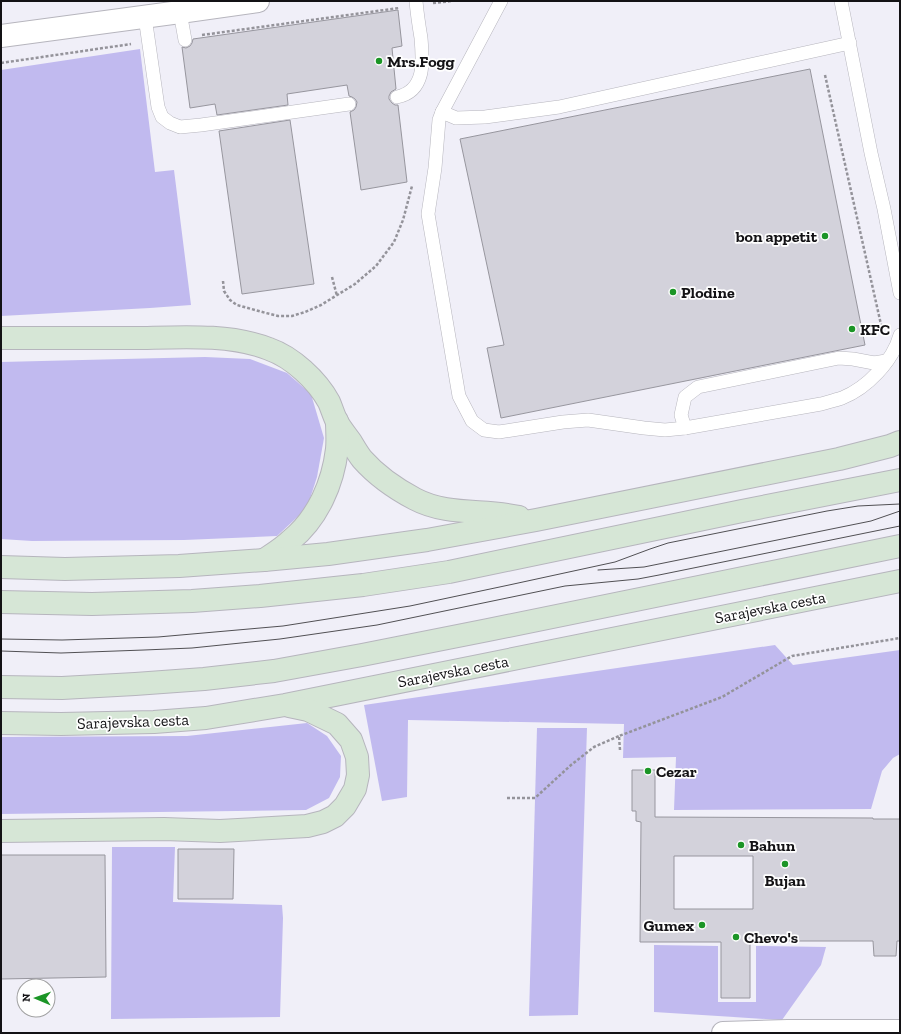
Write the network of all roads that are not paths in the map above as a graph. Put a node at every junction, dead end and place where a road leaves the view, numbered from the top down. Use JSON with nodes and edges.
{"nodes":[{"id":1,"x":258,"y":1,"type":"edge"},
{"id":2,"x":501,"y":1,"type":"edge"},
{"id":3,"x":841,"y":1,"type":"edge"},
{"id":4,"x":416,"y":3,"type":"edge"},
{"id":5,"x":180,"y":12,"type":"junction"},
{"id":6,"x":145,"y":17,"type":"junction"},
{"id":7,"x":1,"y":36,"type":"edge"},
{"id":8,"x":184,"y":39,"type":"road end"},
{"id":9,"x":850,"y":43,"type":"junction"},
{"id":10,"x":397,"y":98,"type":"dead end"},
{"id":11,"x":349,"y":104,"type":"dead end"},
{"id":12,"x":442,"y":112,"type":"junction"},
{"id":13,"x":900,"y":293,"type":"edge"},
{"id":14,"x":900,"y":335,"type":"edge"},
{"id":15,"x":1,"y":338,"type":"edge"},
{"id":16,"x":886,"y":361,"type":"junction"},
{"id":17,"x":337,"y":421,"type":"junction"},
{"id":18,"x":685,"y":428,"type":"junction"},
{"id":19,"x":900,"y":442,"type":"edge"},
{"id":20,"x":900,"y":480,"type":"edge"},
{"id":21,"x":536,"y":520,"type":"junction"},
{"id":22,"x":900,"y":546,"type":"edge"},
{"id":23,"x":264,"y":560,"type":"junction"},
{"id":24,"x":1,"y":567,"type":"edge"},
{"id":25,"x":900,"y":581,"type":"edge"},
{"id":26,"x":1,"y":602,"type":"edge"},
{"id":27,"x":1,"y":687,"type":"edge"},
{"id":28,"x":285,"y":705,"type":"junction"},
{"id":29,"x":1,"y":722,"type":"edge"},
{"id":30,"x":1,"y":831,"type":"edge"},
{"id":31,"x":900,"y":1031,"type":"edge"},
{"id":32,"x":723,"y":1033,"type":"edge"}],
"edges":[{"from":1,"to":5,"type":"street"},
{"from":2,"to":12,"type":"lane"},
{"from":3,"to":9,"type":"lane"},
{"from":4,"to":10,"type":"lane"},
{"from":5,"to":6,"type":"street"},
{"from":5,"to":8,"type":"lane"},
{"from":6,"to":7,"type":"street"},
{"from":6,"to":11,"type":"lane"},
{"from":9,"to":12,"type":"lane"},
{"from":9,"to":13,"type":"lane"},
{"from":12,"to":18,"type":"lane"},
{"from":14,"to":16,"type":"lane"},
{"from":15,"to":17,"type":"main road"},
{"from":16,"to":18,"type":"lane"},
{"from":16,"to":18,"type":"lane"},
{"from":17,"to":21,"type":"main road"},
{"from":17,"to":23,"type":"main road"},
{"from":19,"to":21,"type":"main road"},
{"from":20,"to":26,"type":"main road"},
{"from":21,"to":23,"type":"main road"},
{"from":22,"to":27,"type":"main road","name":"Sarajevska cesta"},
{"from":23,"to":24,"type":"main road"},
{"from":25,"to":28,"type":"main road","name":"Sarajevska cesta"},
{"from":28,"to":29,"type":"main road","name":"Sarajevska cesta"},
{"from":28,"to":30,"type":"main road"},
{"from":31,"to":32,"type":"street"}]}
